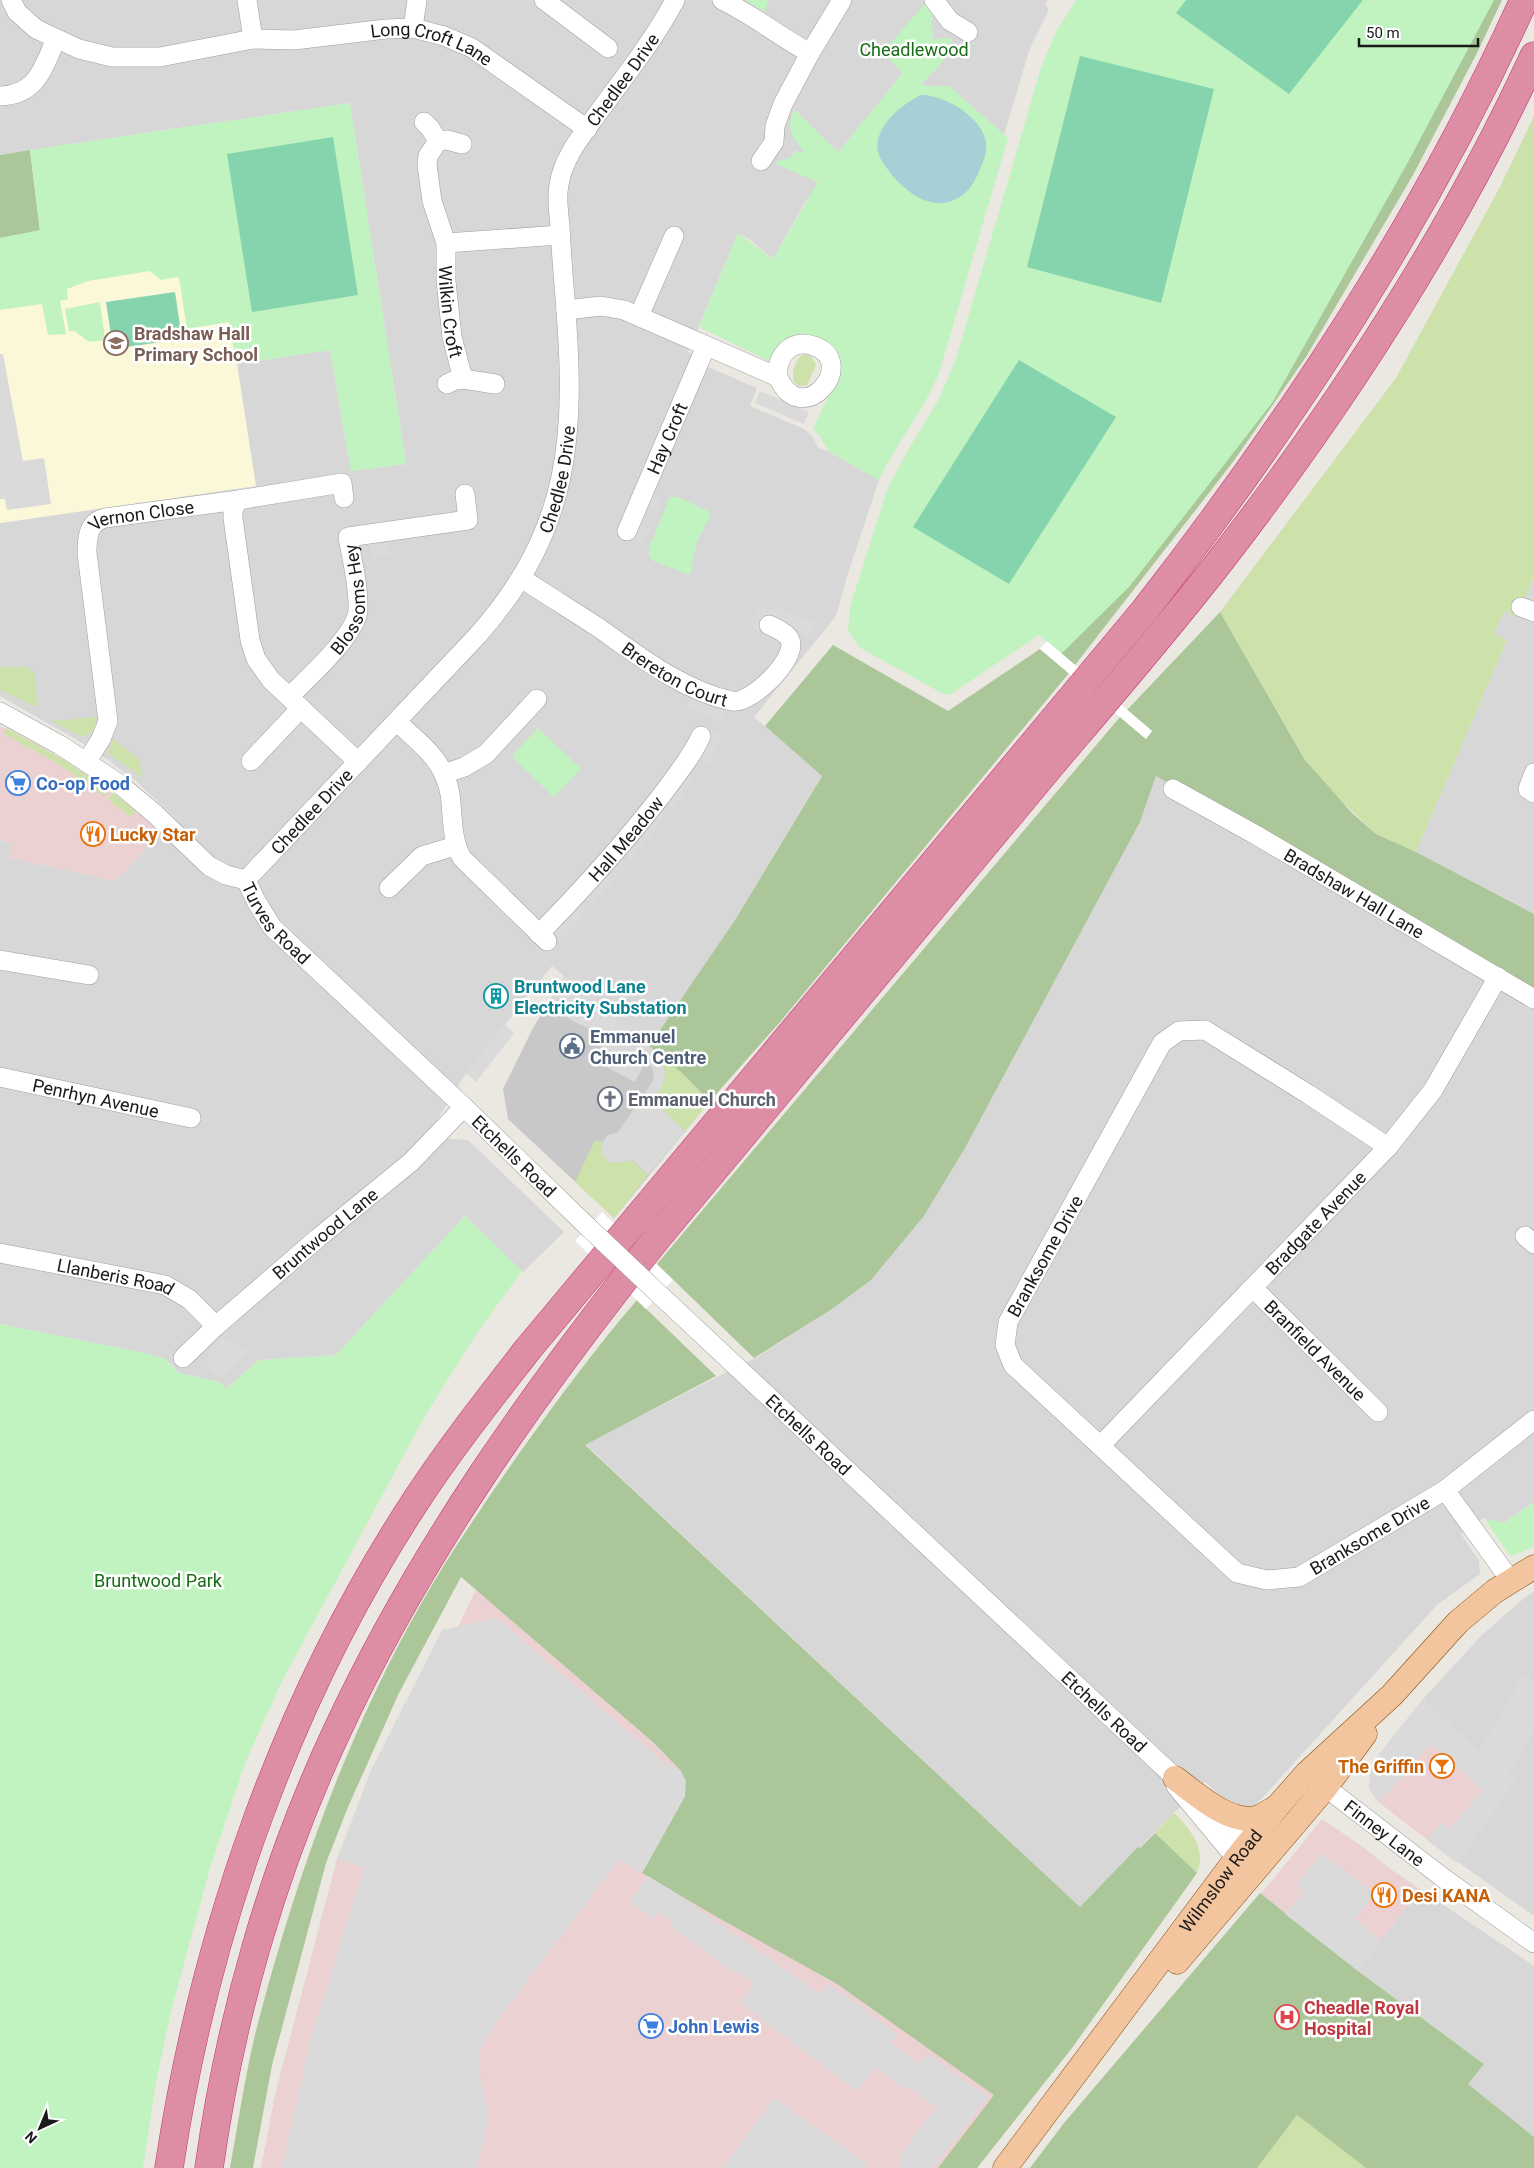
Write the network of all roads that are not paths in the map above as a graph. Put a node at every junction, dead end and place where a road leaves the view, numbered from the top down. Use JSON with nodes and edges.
{"nodes":[{"id":1,"x":10,"y":0,"type":"edge"},
{"id":2,"x":247,"y":0,"type":"edge"},
{"id":3,"x":418,"y":0,"type":"edge"},
{"id":4,"x":544,"y":0,"type":"edge"},
{"id":5,"x":676,"y":0,"type":"edge"},
{"id":6,"x":722,"y":0,"type":"edge"},
{"id":7,"x":842,"y":0,"type":"edge"},
{"id":8,"x":934,"y":0,"type":"edge"},
{"id":9,"x":1524,"y":0,"type":"edge"},
{"id":10,"x":413,"y":28,"type":"junction"},
{"id":11,"x":968,"y":32,"type":"dead end"},
{"id":12,"x":56,"y":39,"type":"junction"},
{"id":13,"x":253,"y":39,"type":"junction"},
{"id":14,"x":608,"y":48,"type":"dead end"},
{"id":15,"x":810,"y":53,"type":"junction"},
{"id":16,"x":1534,"y":56,"type":"edge"},
{"id":17,"x":0,"y":96,"type":"edge"},
{"id":18,"x":424,"y":122,"type":"dead end"},
{"id":19,"x":586,"y":129,"type":"junction"},
{"id":20,"x":438,"y":142,"type":"junction"},
{"id":21,"x":462,"y":144,"type":"dead end"},
{"id":22,"x":761,"y":161,"type":"dead end"},
{"id":23,"x":560,"y":235,"type":"junction"},
{"id":24,"x":674,"y":236,"type":"dead end"},
{"id":25,"x":446,"y":243,"type":"junction"},
{"id":26,"x":566,"y":310,"type":"junction"},
{"id":27,"x":639,"y":316,"type":"junction"},
{"id":28,"x":706,"y":346,"type":"junction"},
{"id":29,"x":778,"y":377,"type":"dead end"},
{"id":30,"x":495,"y":384,"type":"dead end"},
{"id":31,"x":346,"y":487,"type":"dead end"},
{"id":32,"x":465,"y":494,"type":"dead end"},
{"id":33,"x":238,"y":500,"type":"junction"},
{"id":34,"x":627,"y":531,"type":"dead end"},
{"id":35,"x":521,"y":578,"type":"junction"},
{"id":36,"x":769,"y":625,"type":"dead end"},
{"id":37,"x":537,"y":699,"type":"dead end"},
{"id":38,"x":295,"y":702,"type":"junction"},
{"id":39,"x":0,"y":712,"type":"edge"},
{"id":40,"x":397,"y":722,"type":"junction"},
{"id":41,"x":701,"y":736,"type":"dead end"},
{"id":42,"x":250,"y":760,"type":"dead end"},
{"id":43,"x":87,"y":761,"type":"junction"},
{"id":44,"x":358,"y":762,"type":"junction"},
{"id":45,"x":1534,"y":773,"type":"edge"},
{"id":46,"x":444,"y":774,"type":"junction"},
{"id":47,"x":1173,"y":789,"type":"dead end"},
{"id":48,"x":1534,"y":792,"type":"edge"},
{"id":49,"x":455,"y":846,"type":"junction"},
{"id":50,"x":246,"y":880,"type":"junction"},
{"id":51,"x":389,"y":888,"type":"dead end"},
{"id":52,"x":0,"y":960,"type":"edge"},
{"id":53,"x":89,"y":975,"type":"dead end"},
{"id":54,"x":1498,"y":977,"type":"junction"},
{"id":55,"x":1534,"y":1000,"type":"edge"},
{"id":56,"x":0,"y":1077,"type":"edge"},
{"id":57,"x":464,"y":1107,"type":"junction"},
{"id":58,"x":191,"y":1118,"type":"dead end"},
{"id":59,"x":1388,"y":1147,"type":"junction"},
{"id":60,"x":0,"y":1253,"type":"edge"},
{"id":61,"x":1253,"y":1288,"type":"junction"},
{"id":62,"x":216,"y":1326,"type":"junction"},
{"id":63,"x":183,"y":1358,"type":"dead end"},
{"id":64,"x":1378,"y":1412,"type":"dead end"},
{"id":65,"x":1534,"y":1420,"type":"edge"},
{"id":66,"x":1101,"y":1445,"type":"junction"},
{"id":67,"x":1445,"y":1490,"type":"junction"},
{"id":68,"x":1534,"y":1567,"type":"edge"},
{"id":69,"x":1511,"y":1581,"type":"junction"},
{"id":70,"x":1392,"y":1695,"type":"junction"},
{"id":71,"x":1155,"y":1760,"type":"junction"},
{"id":72,"x":1307,"y":1773,"type":"junction"},
{"id":73,"x":1175,"y":1778,"type":"junction"},
{"id":74,"x":1326,"y":1787,"type":"junction"},
{"id":75,"x":1277,"y":1807,"type":"junction"},
{"id":76,"x":1243,"y":1851,"type":"junction"},
{"id":77,"x":1268,"y":1858,"type":"junction"},
{"id":78,"x":1252,"y":1876,"type":"junction"},
{"id":79,"x":1534,"y":1943,"type":"edge"},
{"id":80,"x":1068,"y":2084,"type":"junction"},
{"id":81,"x":169,"y":2168,"type":"edge"},
{"id":82,"x":209,"y":2168,"type":"edge"},
{"id":83,"x":1005,"y":2168,"type":"edge"}],
"edges":[{"from":1,"to":12,"type":"street","name":"Long Croft Lane"},
{"from":2,"to":13,"type":"street"},
{"from":3,"to":10,"type":"street"},
{"from":4,"to":14,"type":"street"},
{"from":5,"to":19,"type":"street","name":"Chedlee Drive"},
{"from":6,"to":15,"type":"street"},
{"from":7,"to":15,"type":"street"},
{"from":8,"to":11,"type":"street"},
{"from":9,"to":81,"type":"highway"},
{"from":10,"to":13,"type":"street","name":"Long Croft Lane"},
{"from":10,"to":19,"type":"street","name":"Long Croft Lane"},
{"from":12,"to":13,"type":"street","name":"Long Croft Lane"},
{"from":12,"to":17,"type":"street"},
{"from":15,"to":22,"type":"street"},
{"from":16,"to":82,"type":"highway"},
{"from":18,"to":20,"type":"street"},
{"from":19,"to":23,"type":"street","name":"Chedlee Drive"},
{"from":20,"to":21,"type":"street"},
{"from":20,"to":25,"type":"street","name":"Wilkin Croft"},
{"from":23,"to":25,"type":"street","name":"Wilkin Croft"},
{"from":23,"to":26,"type":"street","name":"Chedlee Drive"},
{"from":24,"to":27,"type":"street"},
{"from":25,"to":30,"type":"street","name":"Wilkin Croft"},
{"from":26,"to":27,"type":"street"},
{"from":26,"to":35,"type":"street","name":"Chedlee Drive"},
{"from":27,"to":28,"type":"street"},
{"from":28,"to":29,"type":"street"},
{"from":28,"to":34,"type":"street","name":"Hay Croft"},
{"from":31,"to":33,"type":"street","name":"Vernon Close"},
{"from":32,"to":38,"type":"street","name":"Blossoms Hey"},
{"from":33,"to":38,"type":"street"},
{"from":33,"to":43,"type":"street","name":"Vernon Close"},
{"from":35,"to":36,"type":"street","name":"Brereton Court"},
{"from":35,"to":40,"type":"street","name":"Chedlee Drive"},
{"from":37,"to":46,"type":"street"},
{"from":38,"to":42,"type":"street"},
{"from":38,"to":44,"type":"street"},
{"from":39,"to":43,"type":"street","name":"Turves Road"},
{"from":40,"to":44,"type":"street","name":"Chedlee Drive"},
{"from":40,"to":46,"type":"street","name":"Hall Meadow"},
{"from":41,"to":49,"type":"street","name":"Hall Meadow"},
{"from":43,"to":50,"type":"street","name":"Turves Road"},
{"from":44,"to":50,"type":"street","name":"Chedlee Drive"},
{"from":45,"to":48,"type":"street"},
{"from":46,"to":49,"type":"street","name":"Hall Meadow"},
{"from":47,"to":54,"type":"street","name":"Bradshaw Hall Lane"},
{"from":49,"to":51,"type":"street"},
{"from":50,"to":57,"type":"street","name":"Turves Road"},
{"from":52,"to":53,"type":"street"},
{"from":54,"to":55,"type":"street","name":"Bradshaw Hall Lane"},
{"from":54,"to":59,"type":"street","name":"Bradgate Avenue"},
{"from":56,"to":58,"type":"street","name":"Penrhyn Avenue"},
{"from":57,"to":62,"type":"street","name":"Bruntwood Lane"},
{"from":57,"to":71,"type":"street","name":"Etchells Road","bridge":true},
{"from":59,"to":61,"type":"street","name":"Bradgate Avenue"},
{"from":59,"to":66,"type":"street","name":"Branksome Drive"},
{"from":60,"to":62,"type":"street","name":"Llanberis Road"},
{"from":61,"to":64,"type":"street","name":"Branfield Avenue"},
{"from":61,"to":66,"type":"street","name":"Bradgate Avenue"},
{"from":62,"to":63,"type":"street","name":"Bruntwood Lane"},
{"from":65,"to":67,"type":"street","name":"Branksome Drive"},
{"from":66,"to":67,"type":"street","name":"Branksome Drive"},
{"from":67,"to":69,"type":"street"},
{"from":68,"to":69,"type":"main road","name":"Wilmslow Road"},
{"from":69,"to":70,"type":"main road","name":"Wilmslow Road"},
{"from":70,"to":72,"type":"main road","name":"Wilmslow Road"},
{"from":70,"to":74,"type":"main road","name":"Wilmslow Road"},
{"from":71,"to":73,"type":"street","name":"Etchells Road"},
{"from":71,"to":76,"type":"street","name":"Etchells Road"},
{"from":72,"to":74,"type":"street","name":"Finney Lane"},
{"from":72,"to":75,"type":"main road","name":"Wilmslow Road"},
{"from":73,"to":75,"type":"main road"},
{"from":73,"to":76,"type":"street","name":"Etchells Road"},
{"from":74,"to":77,"type":"main road","name":"Wilmslow Road"},
{"from":74,"to":79,"type":"street","name":"Finney Lane"},
{"from":75,"to":76,"type":"main road","name":"Wilmslow Road"},
{"from":76,"to":77,"type":"street","name":"Etchells Road"},
{"from":76,"to":78,"type":"street","name":"Etchells Road"},
{"from":76,"to":80,"type":"main road","name":"Wilmslow Road"},
{"from":77,"to":78,"type":"main road","name":"Wilmslow Road"},
{"from":78,"to":80,"type":"main road","name":"Wilmslow Road"},
{"from":80,"to":83,"type":"main road","name":"Wilmslow Road"}]}
